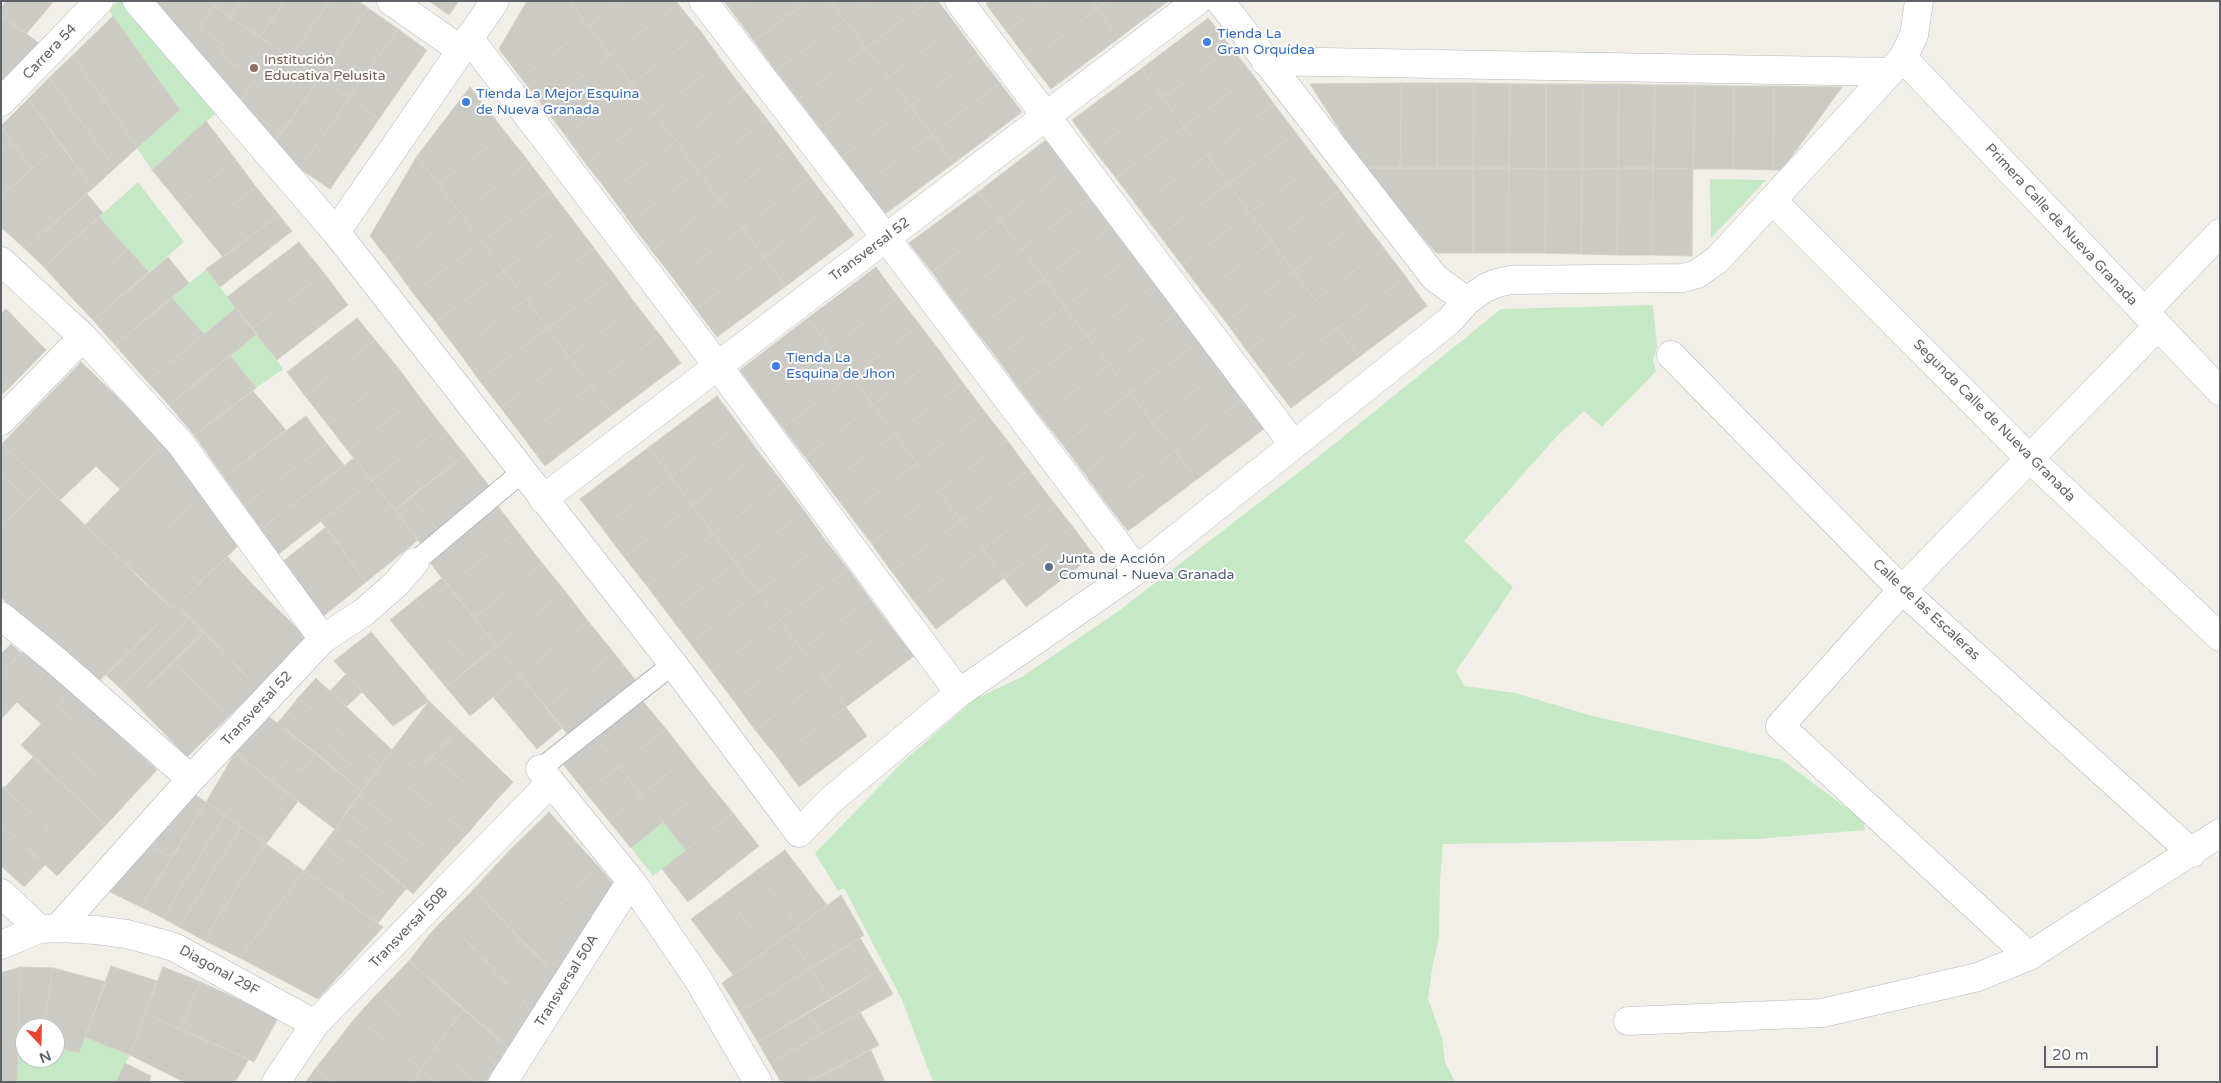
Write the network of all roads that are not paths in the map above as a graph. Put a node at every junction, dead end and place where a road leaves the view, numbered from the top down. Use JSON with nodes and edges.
{"nodes":[{"id":1,"x":99,"y":1,"type":"edge"},
{"id":2,"x":137,"y":1,"type":"edge"},
{"id":3,"x":391,"y":1,"type":"edge"},
{"id":4,"x":495,"y":1,"type":"edge"},
{"id":5,"x":703,"y":1,"type":"edge"},
{"id":6,"x":959,"y":1,"type":"edge"},
{"id":7,"x":1197,"y":1,"type":"edge"},
{"id":8,"x":1220,"y":1,"type":"edge"},
{"id":9,"x":1919,"y":1,"type":"edge"},
{"id":10,"x":465,"y":44,"type":"junction"},
{"id":11,"x":1265,"y":61,"type":"junction"},
{"id":12,"x":1897,"y":65,"type":"junction"},
{"id":13,"x":1,"y":102,"type":"edge"},
{"id":14,"x":1047,"y":115,"type":"junction"},
{"id":15,"x":1772,"y":200,"type":"junction"},
{"id":16,"x":336,"y":232,"type":"junction"},
{"id":17,"x":2220,"y":233,"type":"edge"},
{"id":18,"x":886,"y":238,"type":"junction"},
{"id":19,"x":1,"y":261,"type":"edge"},
{"id":20,"x":1467,"y":301,"type":"junction"},
{"id":21,"x":2150,"y":320,"type":"junction"},
{"id":22,"x":83,"y":337,"type":"junction"},
{"id":23,"x":1671,"y":355,"type":"dead end"},
{"id":24,"x":718,"y":366,"type":"junction"},
{"id":25,"x":2220,"y":391,"type":"edge"},
{"id":26,"x":1,"y":421,"type":"edge"},
{"id":27,"x":1294,"y":445,"type":"junction"},
{"id":28,"x":2029,"y":458,"type":"junction"},
{"id":29,"x":522,"y":472,"type":"junction"},
{"id":30,"x":543,"y":499,"type":"junction"},
{"id":31,"x":415,"y":562,"type":"joint"},
{"id":32,"x":1137,"y":570,"type":"junction"},
{"id":33,"x":1902,"y":590,"type":"junction"},
{"id":34,"x":1,"y":616,"type":"edge"},
{"id":35,"x":2220,"y":637,"type":"edge"},
{"id":36,"x":323,"y":640,"type":"junction"},
{"id":37,"x":672,"y":664,"type":"junction"},
{"id":38,"x":959,"y":692,"type":"junction"},
{"id":39,"x":546,"y":776,"type":"junction"},
{"id":40,"x":191,"y":779,"type":"junction"},
{"id":41,"x":2220,"y":833,"type":"edge"},
{"id":42,"x":2192,"y":853,"type":"junction"},
{"id":43,"x":631,"y":881,"type":"junction"},
{"id":44,"x":1,"y":893,"type":"edge"},
{"id":45,"x":48,"y":929,"type":"junction"},
{"id":46,"x":1,"y":945,"type":"edge"},
{"id":47,"x":2029,"y":956,"type":"junction"},
{"id":48,"x":1628,"y":1021,"type":"dead end"},
{"id":49,"x":315,"y":1024,"type":"junction"},
{"id":50,"x":276,"y":1082,"type":"edge"},
{"id":51,"x":503,"y":1082,"type":"edge"},
{"id":52,"x":758,"y":1082,"type":"edge"}],
"edges":[{"from":1,"to":13,"type":"street","name":"Carrera 54"},
{"from":2,"to":16,"type":"street"},
{"from":3,"to":10,"type":"street"},
{"from":4,"to":10,"type":"street"},
{"from":5,"to":18,"type":"street"},
{"from":6,"to":14,"type":"street"},
{"from":7,"to":14,"type":"street","name":"Transversal 52"},
{"from":8,"to":11,"type":"street"},
{"from":9,"to":12,"type":"street"},
{"from":10,"to":16,"type":"street"},
{"from":10,"to":24,"type":"street"},
{"from":11,"to":12,"type":"street"},
{"from":11,"to":20,"type":"street"},
{"from":12,"to":15,"type":"street"},
{"from":12,"to":21,"type":"street","name":"Primera Calle de Nueva Granada"},
{"from":14,"to":18,"type":"street","name":"Transversal 52"},
{"from":14,"to":27,"type":"street"},
{"from":15,"to":20,"type":"street"},
{"from":15,"to":28,"type":"street","name":"Segunda Calle de Nueva Granada"},
{"from":16,"to":29,"type":"street"},
{"from":17,"to":21,"type":"street"},
{"from":18,"to":24,"type":"street","name":"Transversal 52"},
{"from":18,"to":32,"type":"street"},
{"from":19,"to":22,"type":"street"},
{"from":20,"to":27,"type":"street"},
{"from":21,"to":25,"type":"street","name":"Primera Calle de Nueva Granada"},
{"from":21,"to":28,"type":"street"},
{"from":22,"to":26,"type":"street"},
{"from":22,"to":36,"type":"street"},
{"from":23,"to":33,"type":"street","name":"Calle de las Escaleras"},
{"from":24,"to":30,"type":"street","name":"Transversal 52"},
{"from":24,"to":38,"type":"street"},
{"from":27,"to":32,"type":"street"},
{"from":28,"to":33,"type":"street"},
{"from":28,"to":35,"type":"street","name":"Segunda Calle de Nueva Granada"},
{"from":29,"to":30,"type":"street"},
{"from":29,"to":31,"type":"lane","name":"Transversal 52"},
{"from":30,"to":37,"type":"street"},
{"from":31,"to":36,"type":"street","name":"Transversal 52"},
{"from":32,"to":38,"type":"street"},
{"from":33,"to":42,"type":"street","name":"Calle de las Escaleras"},
{"from":33,"to":47,"type":"street"},
{"from":34,"to":40,"type":"street"},
{"from":36,"to":40,"type":"street","name":"Transversal 52"},
{"from":37,"to":38,"type":"street"},
{"from":37,"to":39,"type":"lane","name":"Transversal 50B"},
{"from":39,"to":43,"type":"street"},
{"from":39,"to":49,"type":"street","name":"Transversal 50B"},
{"from":40,"to":45,"type":"street","name":"Transversal 52"},
{"from":41,"to":42,"type":"street"},
{"from":42,"to":47,"type":"street"},
{"from":43,"to":51,"type":"street","name":"Transversal 50A"},
{"from":43,"to":52,"type":"street"},
{"from":44,"to":45,"type":"street"},
{"from":45,"to":46,"type":"street","name":"Transversal 52"},
{"from":45,"to":49,"type":"street","name":"Diagonal 29F"},
{"from":47,"to":48,"type":"street"},
{"from":49,"to":50,"type":"street","name":"Transversal 50B"}]}
